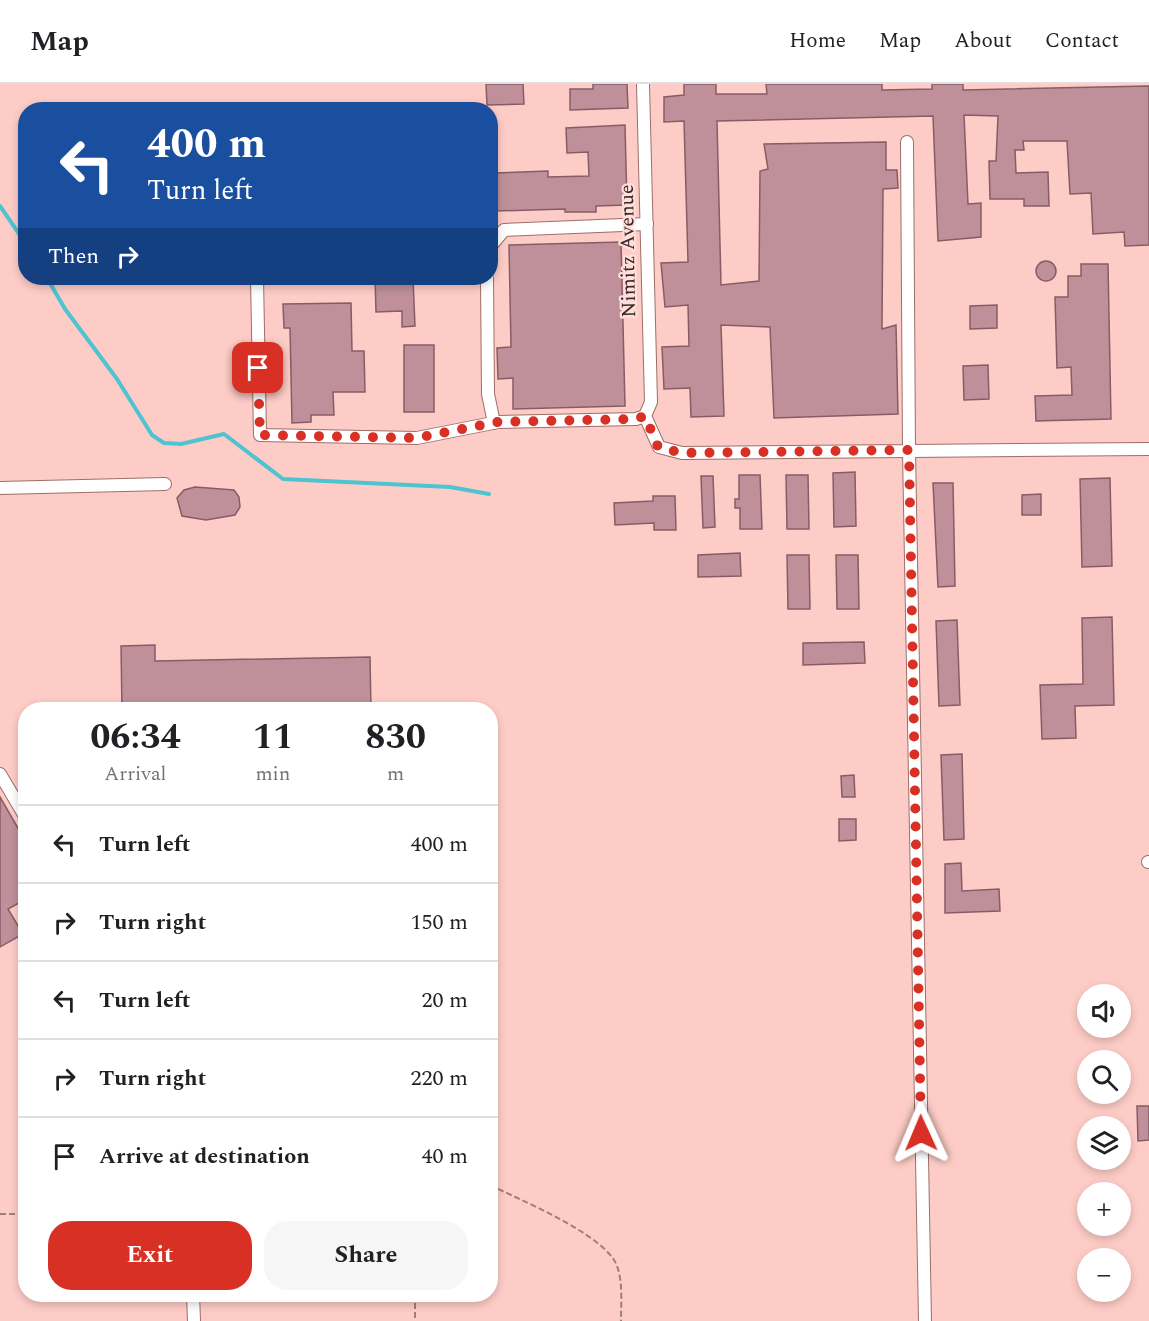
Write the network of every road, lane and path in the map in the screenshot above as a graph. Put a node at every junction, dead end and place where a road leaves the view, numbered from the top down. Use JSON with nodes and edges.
{"nodes":[{"id":1,"x":643,"y":84,"type":"edge"},
{"id":2,"x":907,"y":142,"type":"dead end"},
{"id":3,"x":647,"y":224,"type":"junction"},
{"id":4,"x":498,"y":238,"type":"edge"},
{"id":5,"x":257,"y":285,"type":"edge"},
{"id":6,"x":487,"y":285,"type":"edge"},
{"id":7,"x":645,"y":416,"type":"junction"},
{"id":8,"x":494,"y":423,"type":"junction"},
{"id":9,"x":1149,"y":449,"type":"edge"},
{"id":10,"x":909,"y":450,"type":"junction"},
{"id":11,"x":165,"y":484,"type":"dead end"},
{"id":12,"x":0,"y":488,"type":"edge"},
{"id":13,"x":0,"y":774,"type":"edge"},
{"id":14,"x":18,"y":804,"type":"edge"},
{"id":15,"x":498,"y":1189,"type":"edge"},
{"id":16,"x":0,"y":1214,"type":"edge"},
{"id":17,"x":18,"y":1214,"type":"edge"},
{"id":18,"x":193,"y":1302,"type":"edge"},
{"id":19,"x":415,"y":1302,"type":"edge"},
{"id":20,"x":194,"y":1321,"type":"edge"},
{"id":21,"x":415,"y":1321,"type":"edge"},
{"id":22,"x":621,"y":1321,"type":"edge"},
{"id":23,"x":925,"y":1321,"type":"edge"}],
"edges":[{"from":1,"to":3,"type":"street","name":"Nimitz Avenue"},
{"from":2,"to":10,"type":"street"},
{"from":3,"to":4,"type":"street"},
{"from":3,"to":7,"type":"street","name":"Nimitz Avenue"},
{"from":5,"to":8,"type":"street"},
{"from":6,"to":8,"type":"street"},
{"from":7,"to":8,"type":"street"},
{"from":7,"to":10,"type":"street"},
{"from":9,"to":10,"type":"street"},
{"from":10,"to":23,"type":"street"},
{"from":11,"to":12,"type":"street"},
{"from":13,"to":14,"type":"street"},
{"from":15,"to":22,"type":"path"},
{"from":16,"to":17,"type":"path"},
{"from":18,"to":20,"type":"street"},
{"from":19,"to":21,"type":"path"}]}
